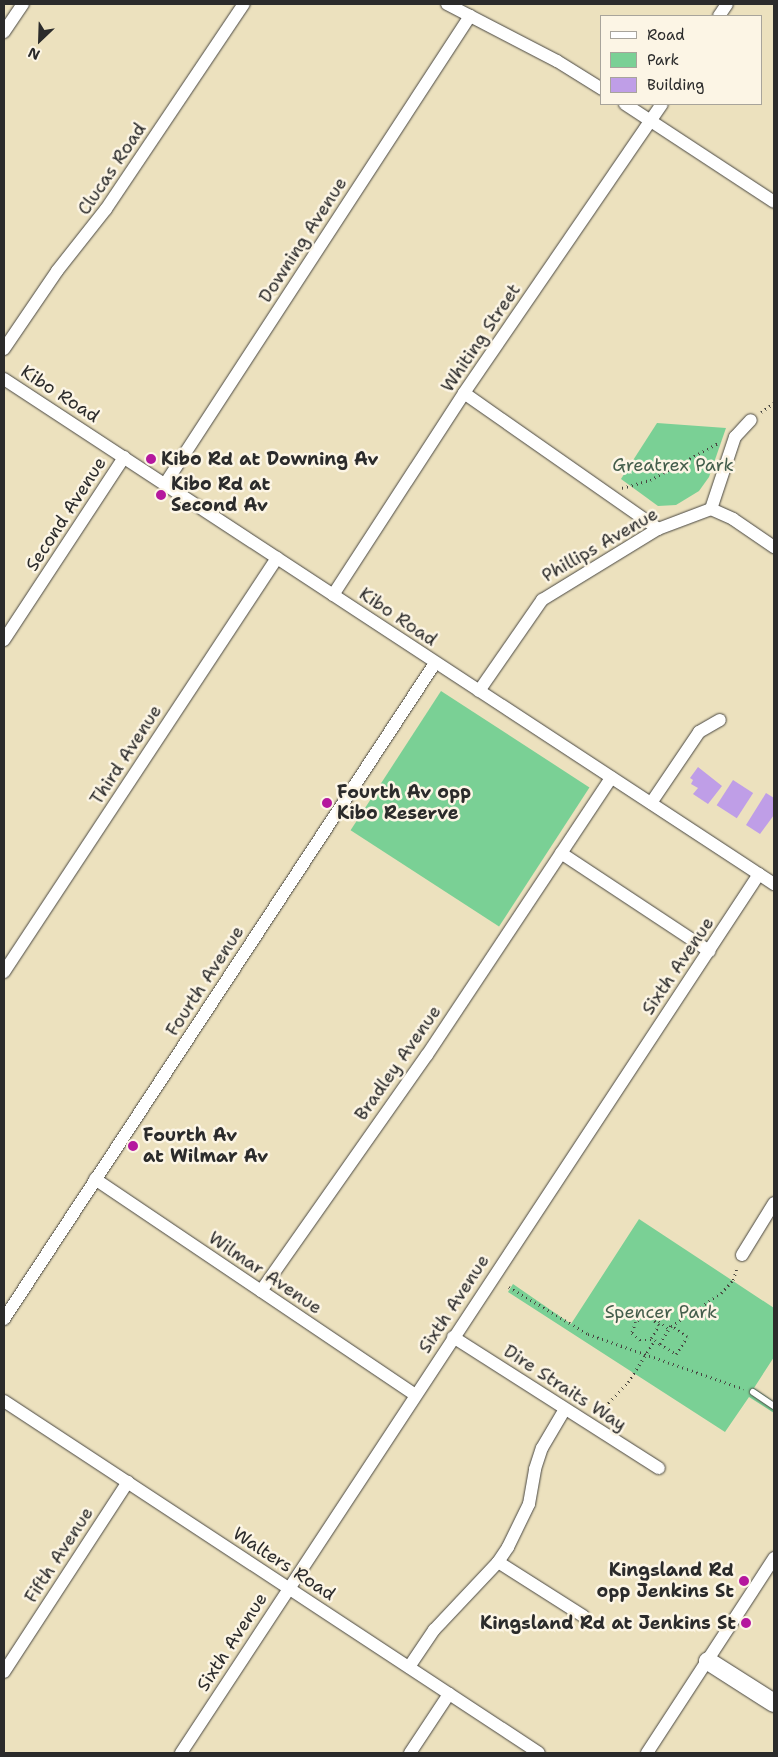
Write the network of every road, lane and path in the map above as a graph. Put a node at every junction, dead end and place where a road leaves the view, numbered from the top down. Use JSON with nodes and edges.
{"nodes":[{"id":1,"x":23,"y":4,"type":"edge"},
{"id":2,"x":244,"y":4,"type":"edge"},
{"id":3,"x":447,"y":4,"type":"edge"},
{"id":4,"x":727,"y":4,"type":"edge"},
{"id":5,"x":720,"y":15,"type":"edge"},
{"id":6,"x":470,"y":16,"type":"junction"},
{"id":7,"x":4,"y":32,"type":"edge"},
{"id":8,"x":600,"y":88,"type":"edge"},
{"id":9,"x":627,"y":105,"type":"edge"},
{"id":10,"x":661,"y":105,"type":"edge"},
{"id":11,"x":651,"y":121,"type":"junction"},
{"id":12,"x":774,"y":202,"type":"edge"},
{"id":13,"x":4,"y":349,"type":"edge"},
{"id":14,"x":4,"y":379,"type":"edge"},
{"id":15,"x":464,"y":393,"type":"junction"},
{"id":16,"x":774,"y":402,"type":"edge"},
{"id":17,"x":750,"y":420,"type":"joint"},
{"id":18,"x":722,"y":440,"type":"dead end"},
{"id":19,"x":124,"y":457,"type":"junction"},
{"id":20,"x":165,"y":484,"type":"junction"},
{"id":21,"x":606,"y":492,"type":"junction"},
{"id":22,"x":711,"y":509,"type":"junction"},
{"id":23,"x":658,"y":528,"type":"junction"},
{"id":24,"x":774,"y":547,"type":"edge"},
{"id":25,"x":277,"y":558,"type":"junction"},
{"id":26,"x":333,"y":595,"type":"junction"},
{"id":27,"x":4,"y":640,"type":"edge"},
{"id":28,"x":435,"y":663,"type":"junction"},
{"id":29,"x":479,"y":691,"type":"junction"},
{"id":30,"x":720,"y":720,"type":"dead end"},
{"id":31,"x":611,"y":778,"type":"junction"},
{"id":32,"x":651,"y":803,"type":"junction"},
{"id":33,"x":561,"y":853,"type":"junction"},
{"id":34,"x":759,"y":874,"type":"junction"},
{"id":35,"x":774,"y":884,"type":"edge"},
{"id":36,"x":709,"y":951,"type":"junction"},
{"id":37,"x":4,"y":972,"type":"edge"},
{"id":38,"x":95,"y":1179,"type":"junction"},
{"id":39,"x":774,"y":1204,"type":"edge"},
{"id":40,"x":742,"y":1255,"type":"joint"},
{"id":41,"x":509,"y":1287,"type":"dead end"},
{"id":42,"x":261,"y":1291,"type":"junction"},
{"id":43,"x":4,"y":1318,"type":"edge"},
{"id":44,"x":657,"y":1320,"type":"junction"},
{"id":45,"x":670,"y":1328,"type":"junction"},
{"id":46,"x":453,"y":1337,"type":"junction"},
{"id":47,"x":653,"y":1339,"type":"junction"},
{"id":48,"x":660,"y":1344,"type":"junction"},
{"id":49,"x":645,"y":1354,"type":"junction"},
{"id":50,"x":753,"y":1392,"type":"joint"},
{"id":51,"x":415,"y":1395,"type":"junction"},
{"id":52,"x":6,"y":1401,"type":"edge"},
{"id":53,"x":774,"y":1406,"type":"edge"},
{"id":54,"x":565,"y":1409,"type":"junction"},
{"id":55,"x":588,"y":1425,"type":"junction"},
{"id":56,"x":658,"y":1468,"type":"dead end"},
{"id":57,"x":128,"y":1482,"type":"junction"},
{"id":58,"x":774,"y":1558,"type":"edge"},
{"id":59,"x":498,"y":1562,"type":"junction"},
{"id":60,"x":289,"y":1588,"type":"junction"},
{"id":61,"x":583,"y":1616,"type":"dead end"},
{"id":62,"x":708,"y":1661,"type":"junction"},
{"id":63,"x":410,"y":1667,"type":"junction"},
{"id":64,"x":4,"y":1672,"type":"edge"},
{"id":65,"x":449,"y":1694,"type":"junction"},
{"id":66,"x":774,"y":1703,"type":"edge"},
{"id":67,"x":181,"y":1753,"type":"edge"},
{"id":68,"x":410,"y":1753,"type":"edge"},
{"id":69,"x":539,"y":1753,"type":"edge"},
{"id":70,"x":647,"y":1753,"type":"edge"}],
"edges":[{"from":1,"to":7,"type":"street"},
{"from":2,"to":13,"type":"street","name":"Clucas Road"},
{"from":3,"to":6,"type":"street"},
{"from":4,"to":5,"type":"street"},
{"from":6,"to":8,"type":"street"},
{"from":6,"to":20,"type":"street","name":"Downing Avenue"},
{"from":9,"to":11,"type":"street"},
{"from":10,"to":11,"type":"street","name":"Whiting Street"},
{"from":11,"to":12,"type":"street"},
{"from":11,"to":15,"type":"street","name":"Whiting Street"},
{"from":14,"to":19,"type":"street","name":"Kibo Road"},
{"from":15,"to":21,"type":"street"},
{"from":15,"to":26,"type":"street","name":"Whiting Street"},
{"from":16,"to":17,"type":"path"},
{"from":17,"to":22,"type":"street"},
{"from":18,"to":21,"type":"path"},
{"from":19,"to":20,"type":"street","name":"Kibo Road"},
{"from":19,"to":27,"type":"street","name":"Second Avenue"},
{"from":20,"to":25,"type":"street","name":"Kibo Road"},
{"from":21,"to":23,"type":"street"},
{"from":22,"to":23,"type":"street","name":"Phillips Avenue"},
{"from":22,"to":24,"type":"street"},
{"from":23,"to":29,"type":"street","name":"Phillips Avenue"},
{"from":25,"to":26,"type":"street","name":"Kibo Road"},
{"from":25,"to":37,"type":"street","name":"Third Avenue"},
{"from":26,"to":28,"type":"street","name":"Kibo Road"},
{"from":28,"to":29,"type":"street","name":"Kibo Road"},
{"from":28,"to":38,"type":"street","name":"Fourth Avenue"},
{"from":29,"to":31,"type":"street","name":"Kibo Road"},
{"from":30,"to":32,"type":"street"},
{"from":31,"to":32,"type":"street","name":"Kibo Road"},
{"from":31,"to":33,"type":"street","name":"Bradley Avenue"},
{"from":32,"to":34,"type":"street","name":"Kibo Road"},
{"from":33,"to":36,"type":"street"},
{"from":33,"to":42,"type":"street","name":"Bradley Avenue"},
{"from":34,"to":35,"type":"street","name":"Kibo Road"},
{"from":34,"to":36,"type":"street","name":"Sixth Avenue"},
{"from":36,"to":46,"type":"street","name":"Sixth Avenue"},
{"from":38,"to":42,"type":"street","name":"Wilmar Avenue"},
{"from":38,"to":43,"type":"street","name":"Fourth Avenue"},
{"from":39,"to":40,"type":"street"},
{"from":40,"to":45,"type":"path"},
{"from":41,"to":49,"type":"path"},
{"from":42,"to":51,"type":"street","name":"Wilmar Avenue"},
{"from":44,"to":45,"type":"path"},
{"from":44,"to":47,"type":"path"},
{"from":44,"to":47,"type":"path"},
{"from":45,"to":48,"type":"path"},
{"from":45,"to":48,"type":"path"},
{"from":46,"to":51,"type":"street","name":"Sixth Avenue"},
{"from":46,"to":54,"type":"street","name":"Dire Straits Way"},
{"from":47,"to":48,"type":"path"},
{"from":47,"to":49,"type":"path"},
{"from":49,"to":50,"type":"path"},
{"from":49,"to":55,"type":"path"},
{"from":50,"to":53,"type":"lane"},
{"from":51,"to":60,"type":"street","name":"Sixth Avenue"},
{"from":52,"to":57,"type":"street","name":"Walters Road"},
{"from":54,"to":55,"type":"street","name":"Dire Straits Way"},
{"from":54,"to":59,"type":"street"},
{"from":55,"to":56,"type":"street","name":"Dire Straits Way"},
{"from":57,"to":60,"type":"street","name":"Walters Road"},
{"from":57,"to":64,"type":"street","name":"Fifth Avenue"},
{"from":58,"to":62,"type":"street"},
{"from":59,"to":61,"type":"street"},
{"from":59,"to":63,"type":"street"},
{"from":60,"to":63,"type":"street","name":"Walters Road"},
{"from":60,"to":67,"type":"street","name":"Sixth Avenue"},
{"from":62,"to":66,"type":"street"},
{"from":62,"to":70,"type":"street"},
{"from":63,"to":65,"type":"street","name":"Walters Road"},
{"from":65,"to":68,"type":"street"},
{"from":65,"to":69,"type":"street","name":"Walters Road"}]}
